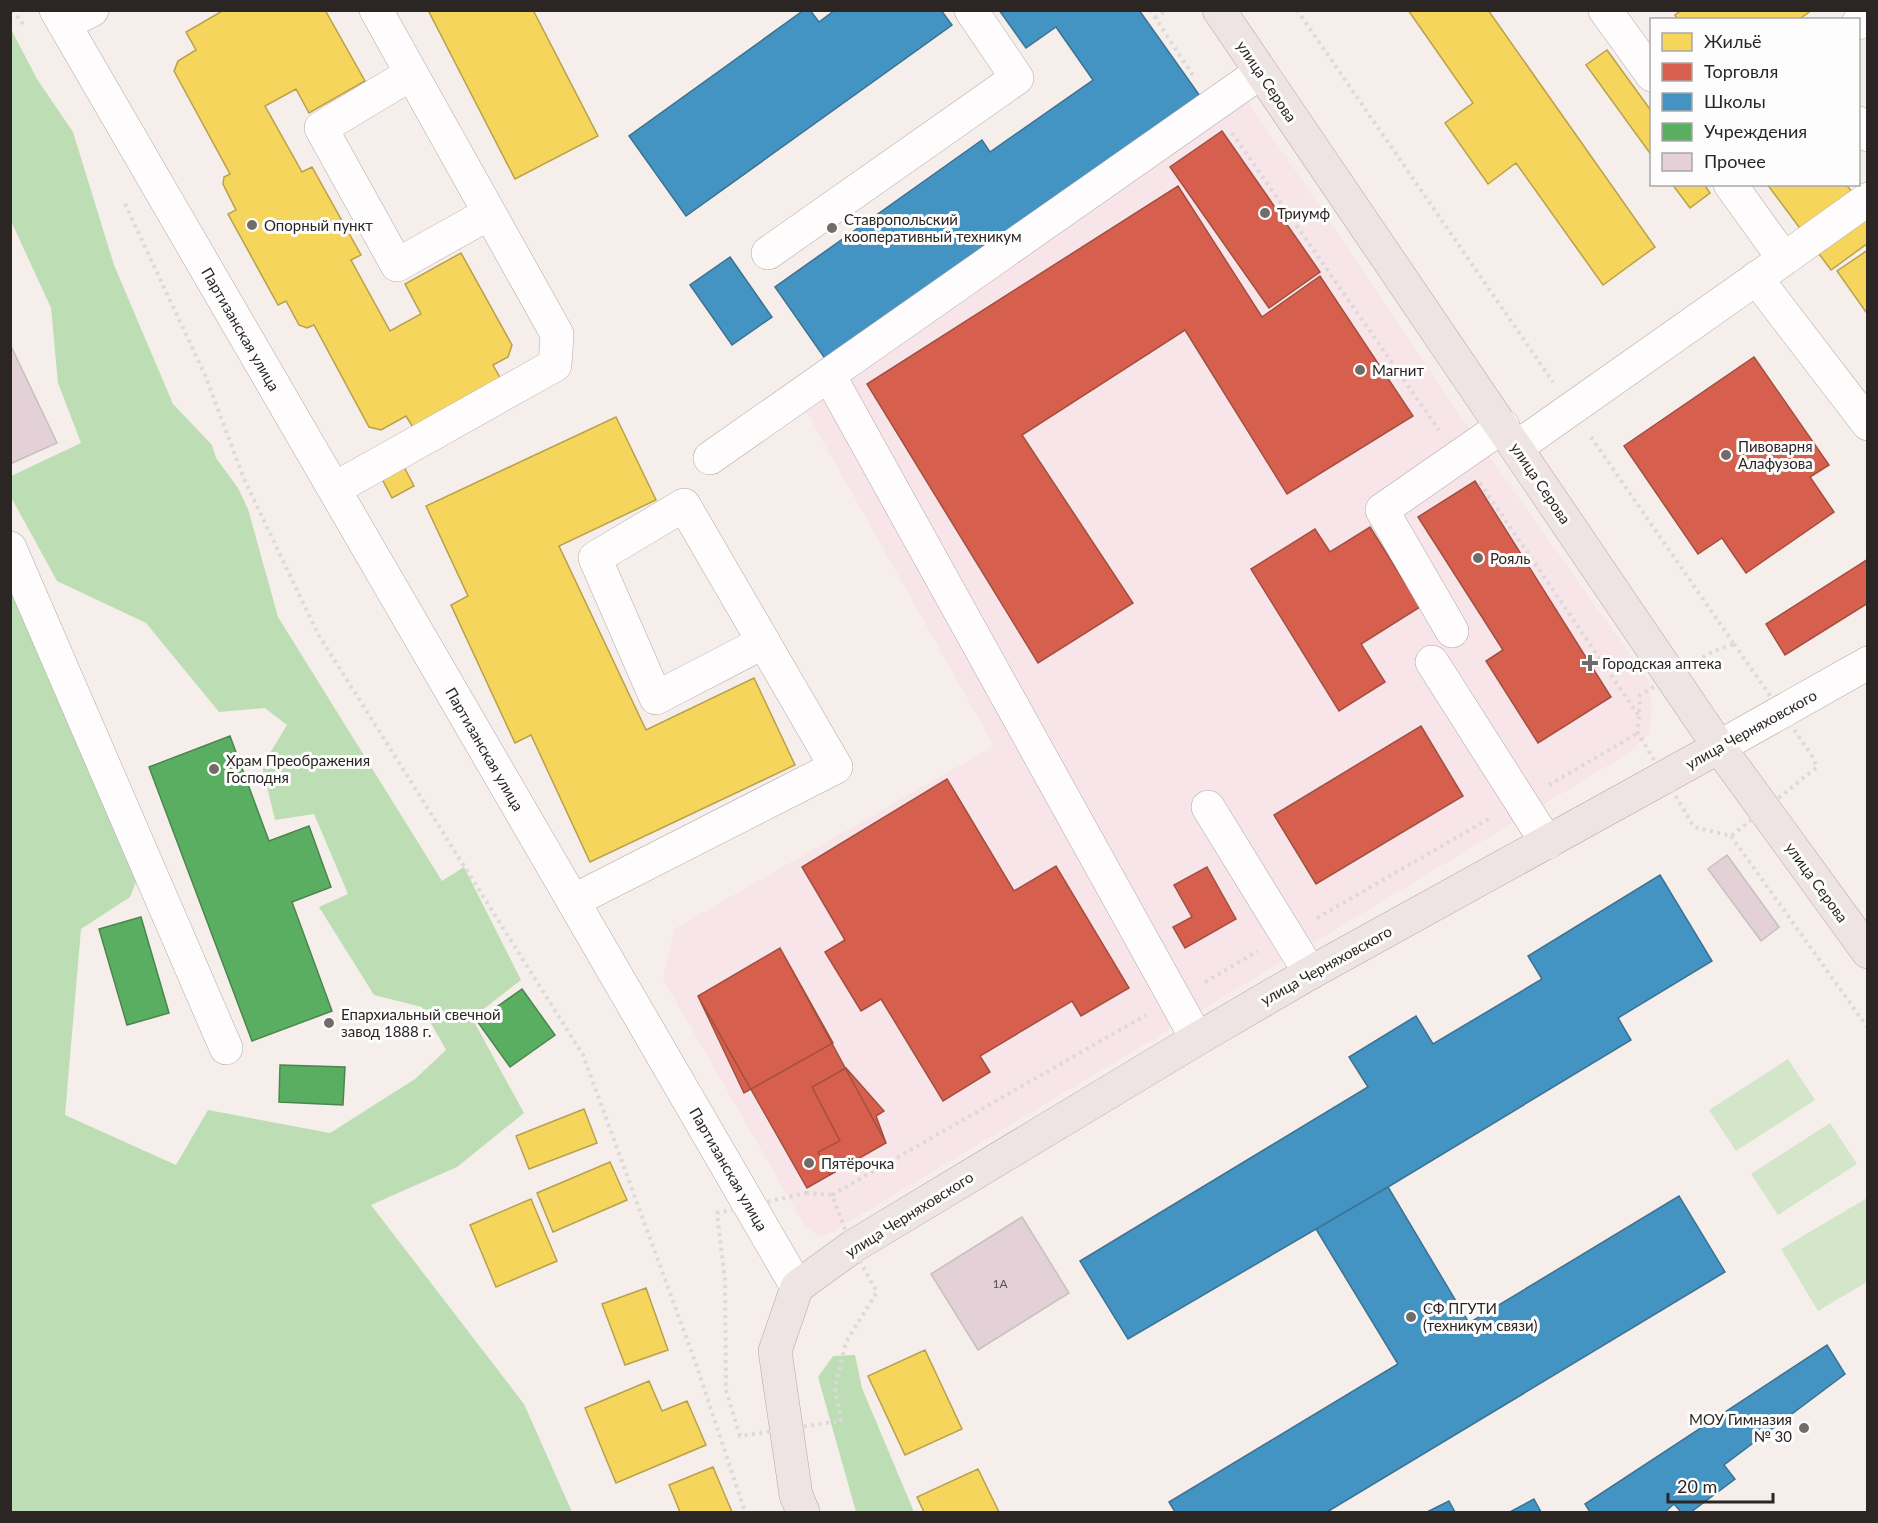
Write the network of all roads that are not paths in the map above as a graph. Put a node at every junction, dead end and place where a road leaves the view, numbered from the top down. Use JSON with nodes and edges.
{"nodes":[{"id":1,"x":376,"y":10,"type":"edge"},
{"id":2,"x":971,"y":10,"type":"edge"},
{"id":3,"x":1219,"y":10,"type":"edge"},
{"id":4,"x":1605,"y":10,"type":"edge"},
{"id":5,"x":70,"y":15,"type":"edge"},
{"id":6,"x":1261,"y":72,"type":"junction"},
{"id":7,"x":1650,"y":72,"type":"edge"},
{"id":8,"x":411,"y":74,"type":"junction"},
{"id":9,"x":1731,"y":186,"type":"edge"},
{"id":10,"x":1868,"y":199,"type":"edge"},
{"id":11,"x":488,"y":214,"type":"junction"},
{"id":12,"x":768,"y":253,"type":"dead end"},
{"id":13,"x":1784,"y":259,"type":"junction"},
{"id":14,"x":1756,"y":278,"type":"junction"},
{"id":15,"x":829,"y":375,"type":"junction"},
{"id":16,"x":1868,"y":424,"type":"edge"},
{"id":17,"x":1510,"y":436,"type":"junction"},
{"id":18,"x":710,"y":458,"type":"dead end"},
{"id":19,"x":334,"y":489,"type":"junction"},
{"id":20,"x":10,"y":548,"type":"edge"},
{"id":21,"x":1452,"y":631,"type":"dead end"},
{"id":22,"x":764,"y":642,"type":"junction"},
{"id":23,"x":1432,"y":662,"type":"dead end"},
{"id":24,"x":1868,"y":663,"type":"edge"},
{"id":25,"x":1719,"y":747,"type":"junction"},
{"id":26,"x":1208,"y":807,"type":"dead end"},
{"id":27,"x":1547,"y":843,"type":"junction"},
{"id":28,"x":573,"y":901,"type":"junction"},
{"id":29,"x":1868,"y":952,"type":"edge"},
{"id":30,"x":1310,"y":973,"type":"junction"},
{"id":31,"x":1197,"y":1039,"type":"junction"},
{"id":32,"x":226,"y":1048,"type":"dead end"},
{"id":33,"x":797,"y":1287,"type":"junction"},
{"id":34,"x":803,"y":1512,"type":"edge"}],
"edges":[{"from":1,"to":8,"type":"street"},
{"from":2,"to":12,"type":"street"},
{"from":3,"to":6,"type":"main road","name":"улица Серова"},
{"from":4,"to":7,"type":"street"},
{"from":5,"to":19,"type":"street","name":"Партизанская улица"},
{"from":6,"to":15,"type":"street"},
{"from":6,"to":17,"type":"main road","name":"улица Серова"},
{"from":8,"to":11,"type":"street"},
{"from":8,"to":11,"type":"street"},
{"from":9,"to":13,"type":"street"},
{"from":10,"to":13,"type":"street"},
{"from":11,"to":19,"type":"street"},
{"from":13,"to":14,"type":"street"},
{"from":14,"to":16,"type":"street"},
{"from":14,"to":17,"type":"street"},
{"from":15,"to":18,"type":"street"},
{"from":15,"to":31,"type":"street"},
{"from":17,"to":21,"type":"street"},
{"from":17,"to":25,"type":"main road","name":"улица Серова"},
{"from":19,"to":28,"type":"street","name":"Партизанская улица"},
{"from":20,"to":32,"type":"street"},
{"from":22,"to":22,"type":"street"},
{"from":22,"to":28,"type":"street"},
{"from":23,"to":27,"type":"street"},
{"from":24,"to":25,"type":"street","name":"улица Черняховского"},
{"from":25,"to":27,"type":"main road","name":"улица Черняховского"},
{"from":25,"to":29,"type":"main road","name":"улица Серова"},
{"from":26,"to":30,"type":"street"},
{"from":27,"to":30,"type":"main road","name":"улица Черняховского"},
{"from":28,"to":33,"type":"street","name":"Партизанская улица"},
{"from":30,"to":31,"type":"main road","name":"улица Черняховского"},
{"from":31,"to":33,"type":"main road","name":"улица Черняховского"},
{"from":33,"to":34,"type":"main road"}]}
